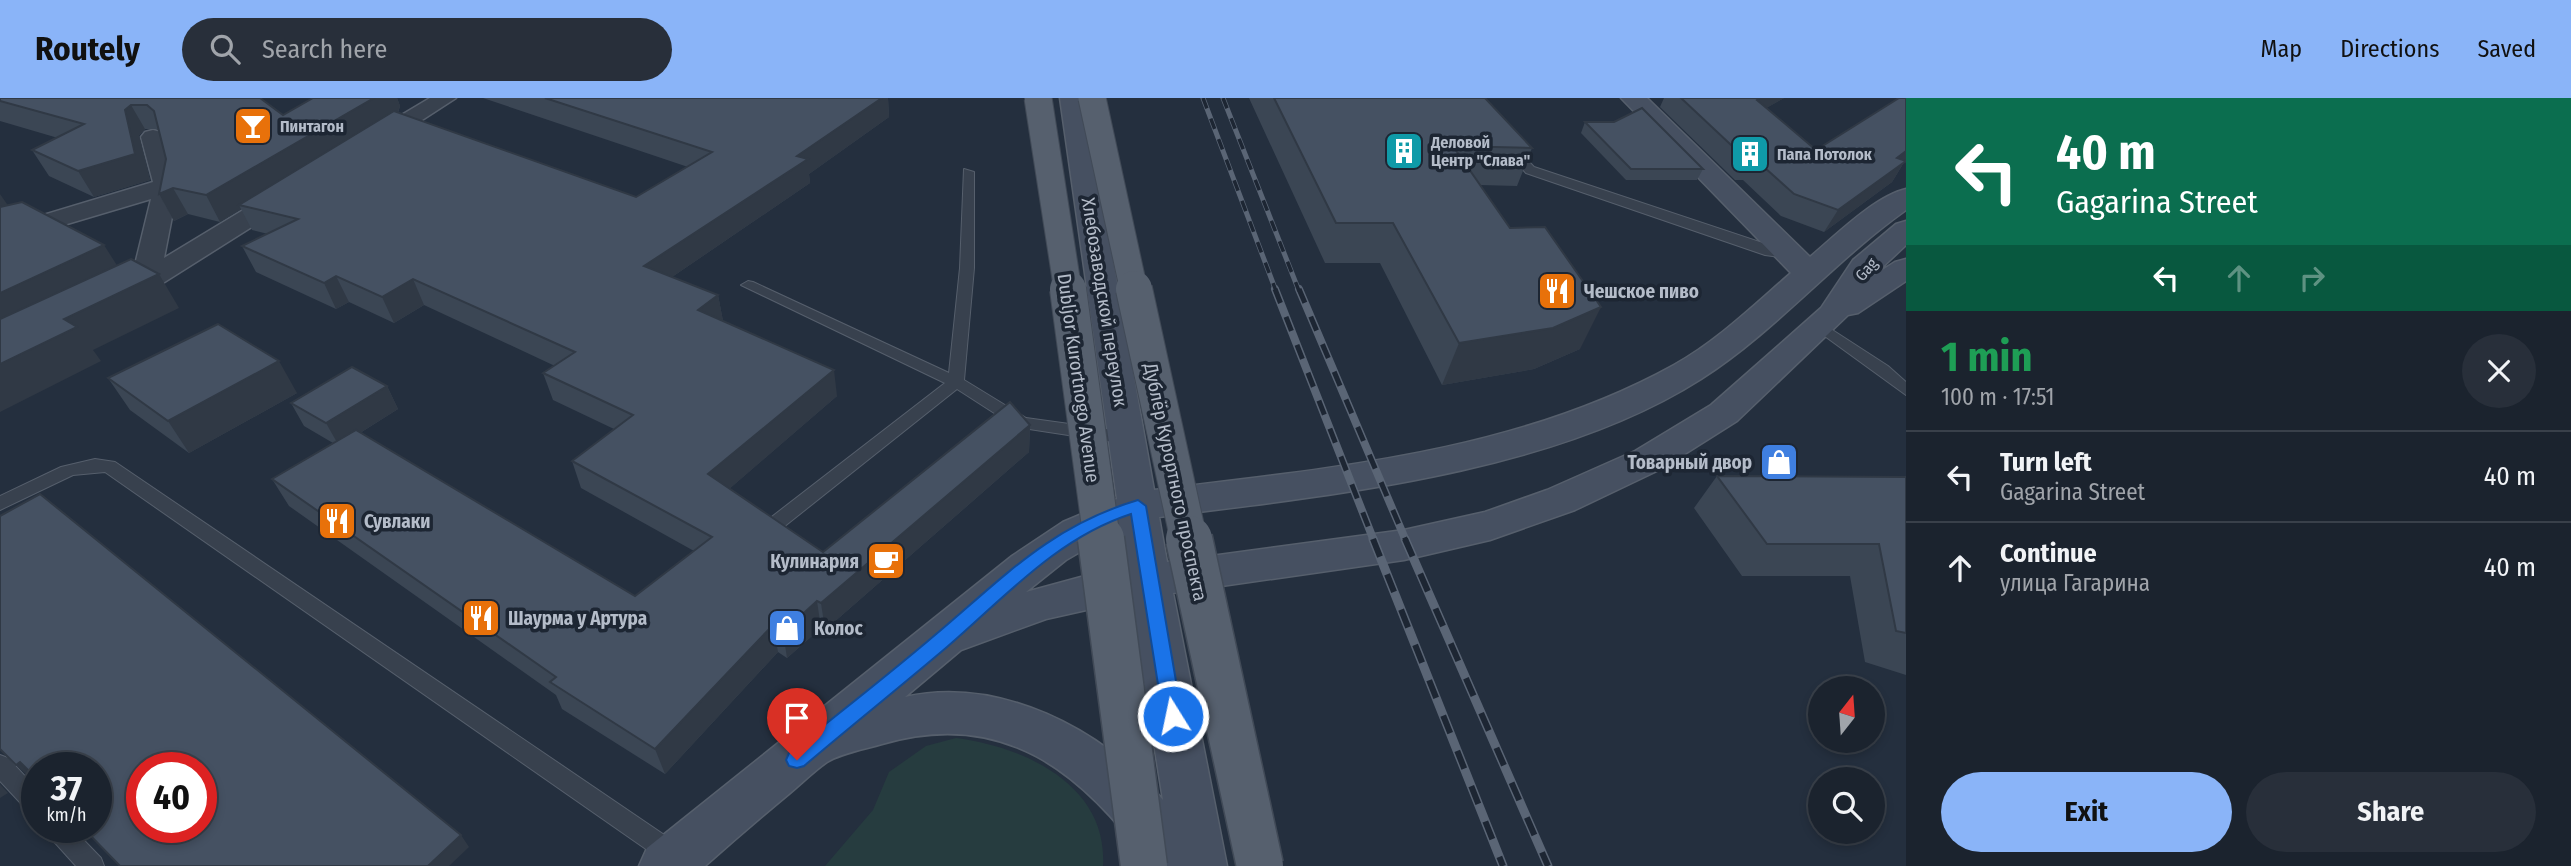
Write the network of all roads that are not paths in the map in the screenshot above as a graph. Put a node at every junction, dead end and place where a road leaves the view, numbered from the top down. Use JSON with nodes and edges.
{"nodes":[{"id":1,"x":445,"y":98,"type":"edge"},
{"id":2,"x":1038,"y":98,"type":"edge"},
{"id":3,"x":1072,"y":98,"type":"edge"},
{"id":4,"x":1092,"y":98,"type":"edge"},
{"id":5,"x":1633,"y":98,"type":"edge"},
{"id":6,"x":153,"y":137,"type":"edge"},
{"id":7,"x":1503,"y":139,"type":"edge"},
{"id":8,"x":351,"y":155,"type":"edge"},
{"id":9,"x":968,"y":172,"type":"dead end"},
{"id":10,"x":304,"y":183,"type":"edge"},
{"id":11,"x":166,"y":186,"type":"junction"},
{"id":12,"x":1906,"y":197,"type":"edge"},
{"id":13,"x":1906,"y":230,"type":"edge"},
{"id":14,"x":0,"y":236,"type":"edge"},
{"id":15,"x":1799,"y":264,"type":"junction"},
{"id":16,"x":1906,"y":268,"type":"edge"},
{"id":17,"x":145,"y":282,"type":"junction"},
{"id":18,"x":748,"y":285,"type":"dead end"},
{"id":19,"x":97,"y":306,"type":"edge"},
{"id":20,"x":1826,"y":320,"type":"junction"},
{"id":21,"x":956,"y":382,"type":"junction"},
{"id":22,"x":1906,"y":390,"type":"edge"},
{"id":23,"x":1128,"y":438,"type":"junction"},
{"id":24,"x":0,"y":504,"type":"edge"},
{"id":25,"x":1138,"y":506,"type":"junction"},
{"id":26,"x":775,"y":524,"type":"edge"},
{"id":27,"x":1149,"y":579,"type":"junction"},
{"id":28,"x":942,"y":641,"type":"junction"},
{"id":29,"x":817,"y":743,"type":"junction"},
{"id":30,"x":0,"y":765,"type":"edge"},
{"id":31,"x":21,"y":788,"type":"edge"},
{"id":32,"x":71,"y":843,"type":"edge"},
{"id":33,"x":671,"y":861,"type":"edge"},
{"id":34,"x":92,"y":866,"type":"edge"},
{"id":35,"x":1144,"y":866,"type":"edge"},
{"id":36,"x":1182,"y":866,"type":"edge"},
{"id":37,"x":1200,"y":866,"type":"edge"},
{"id":38,"x":1259,"y":866,"type":"edge"}],
"edges":[{"from":1,"to":8,"type":"street"},
{"from":2,"to":35,"type":"main road","name":"Dubljor Kurortnogo Avenue","bridge":true},
{"from":3,"to":23,"type":"main road","name":"Хлебозаводской переулок"},
{"from":4,"to":38,"type":"main road","name":"Дублёр Курортного проспекта","bridge":true},
{"from":5,"to":15,"type":"main road"},
{"from":6,"to":11,"type":"street"},
{"from":7,"to":15,"type":"lane"},
{"from":9,"to":21,"type":"lane"},
{"from":10,"to":17,"type":"street"},
{"from":11,"to":14,"type":"street"},
{"from":11,"to":17,"type":"street"},
{"from":12,"to":15,"type":"main road"},
{"from":13,"to":20,"type":"main road","name":"Gag"},
{"from":15,"to":25,"type":"main road"},
{"from":16,"to":20,"type":"main road"},
{"from":17,"to":19,"type":"street"},
{"from":18,"to":21,"type":"lane"},
{"from":20,"to":22,"type":"lane"},
{"from":20,"to":27,"type":"main road"},
{"from":21,"to":23,"type":"lane"},
{"from":21,"to":26,"type":"lane"},
{"from":23,"to":25,"type":"main road","name":"Хлебозаводской переулок"},
{"from":24,"to":33,"type":"lane"},
{"from":25,"to":27,"type":"main road","name":"Хлебозаводской переулок"},
{"from":25,"to":28,"type":"main road"},
{"from":27,"to":28,"type":"main road"},
{"from":27,"to":37,"type":"main road","name":"Хлебозаводской переулок"},
{"from":28,"to":29,"type":"main road"},
{"from":29,"to":33,"type":"main road"},
{"from":29,"to":36,"type":"main road"},
{"from":30,"to":31,"type":"lane"},
{"from":32,"to":34,"type":"lane"}]}
